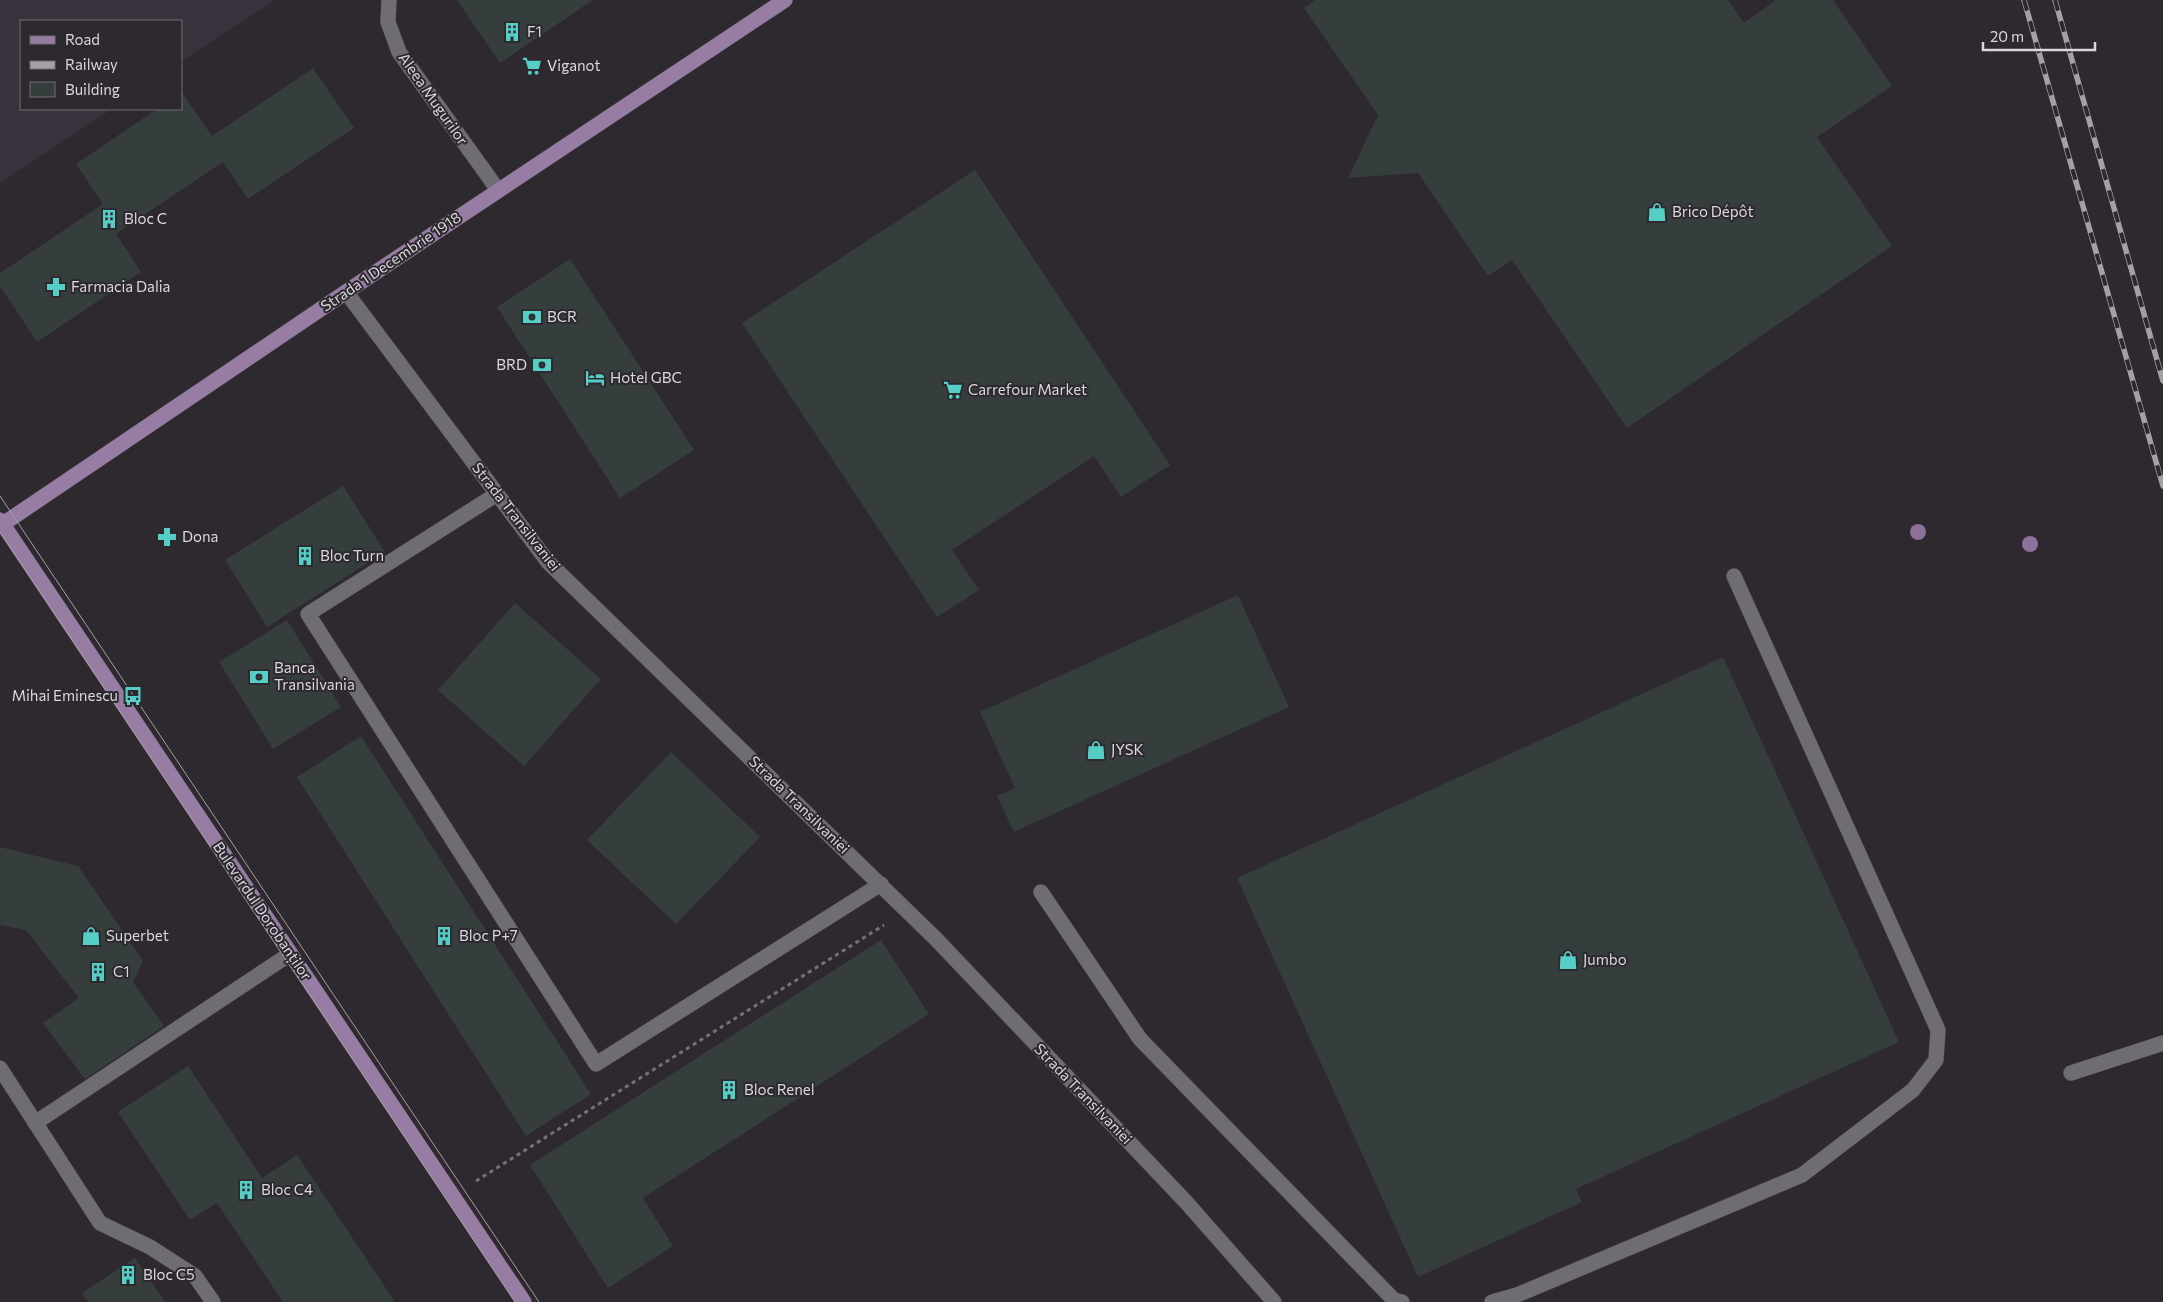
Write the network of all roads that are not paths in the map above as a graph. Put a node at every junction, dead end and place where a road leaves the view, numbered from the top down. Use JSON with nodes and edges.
{"nodes":[{"id":1,"x":389,"y":0,"type":"edge"},
{"id":2,"x":784,"y":0,"type":"edge"},
{"id":3,"x":498,"y":190,"type":"junction"},
{"id":4,"x":346,"y":292,"type":"junction"},
{"id":5,"x":497,"y":494,"type":"junction"},
{"id":6,"x":1,"y":523,"type":"edge"},
{"id":7,"x":1734,"y":576,"type":"dead end"},
{"id":8,"x":881,"y":884,"type":"junction"},
{"id":9,"x":1040,"y":892,"type":"dead end"},
{"id":10,"x":290,"y":954,"type":"junction"},
{"id":11,"x":2163,"y":1043,"type":"edge"},
{"id":12,"x":0,"y":1068,"type":"edge"},
{"id":13,"x":2071,"y":1073,"type":"dead end"},
{"id":14,"x":35,"y":1123,"type":"junction"},
{"id":15,"x":213,"y":1302,"type":"edge"},
{"id":16,"x":524,"y":1302,"type":"edge"},
{"id":17,"x":1274,"y":1302,"type":"edge"},
{"id":18,"x":1402,"y":1302,"type":"edge"},
{"id":19,"x":1492,"y":1302,"type":"edge"}],
"edges":[{"from":1,"to":3,"type":"street","name":"Aleea Mugurilor"},
{"from":2,"to":3,"type":"main road","name":"Strada 1 Decembrie 1918"},
{"from":3,"to":4,"type":"main road","name":"Strada 1 Decembrie 1918"},
{"from":4,"to":5,"type":"street","name":"Strada Transilvaniei"},
{"from":4,"to":6,"type":"main road","name":"Strada 1 Decembrie 1918"},
{"from":5,"to":8,"type":"street","name":"Strada Transilvaniei"},
{"from":5,"to":8,"type":"street"},
{"from":6,"to":10,"type":"main road","name":"Bulevardul Dorobanților"},
{"from":7,"to":19,"type":"street"},
{"from":8,"to":17,"type":"street","name":"Strada Transilvaniei"},
{"from":9,"to":18,"type":"street"},
{"from":10,"to":14,"type":"street"},
{"from":10,"to":16,"type":"main road","name":"Bulevardul Dorobanților"},
{"from":11,"to":13,"type":"street"},
{"from":12,"to":14,"type":"street"},
{"from":14,"to":15,"type":"street"}]}
